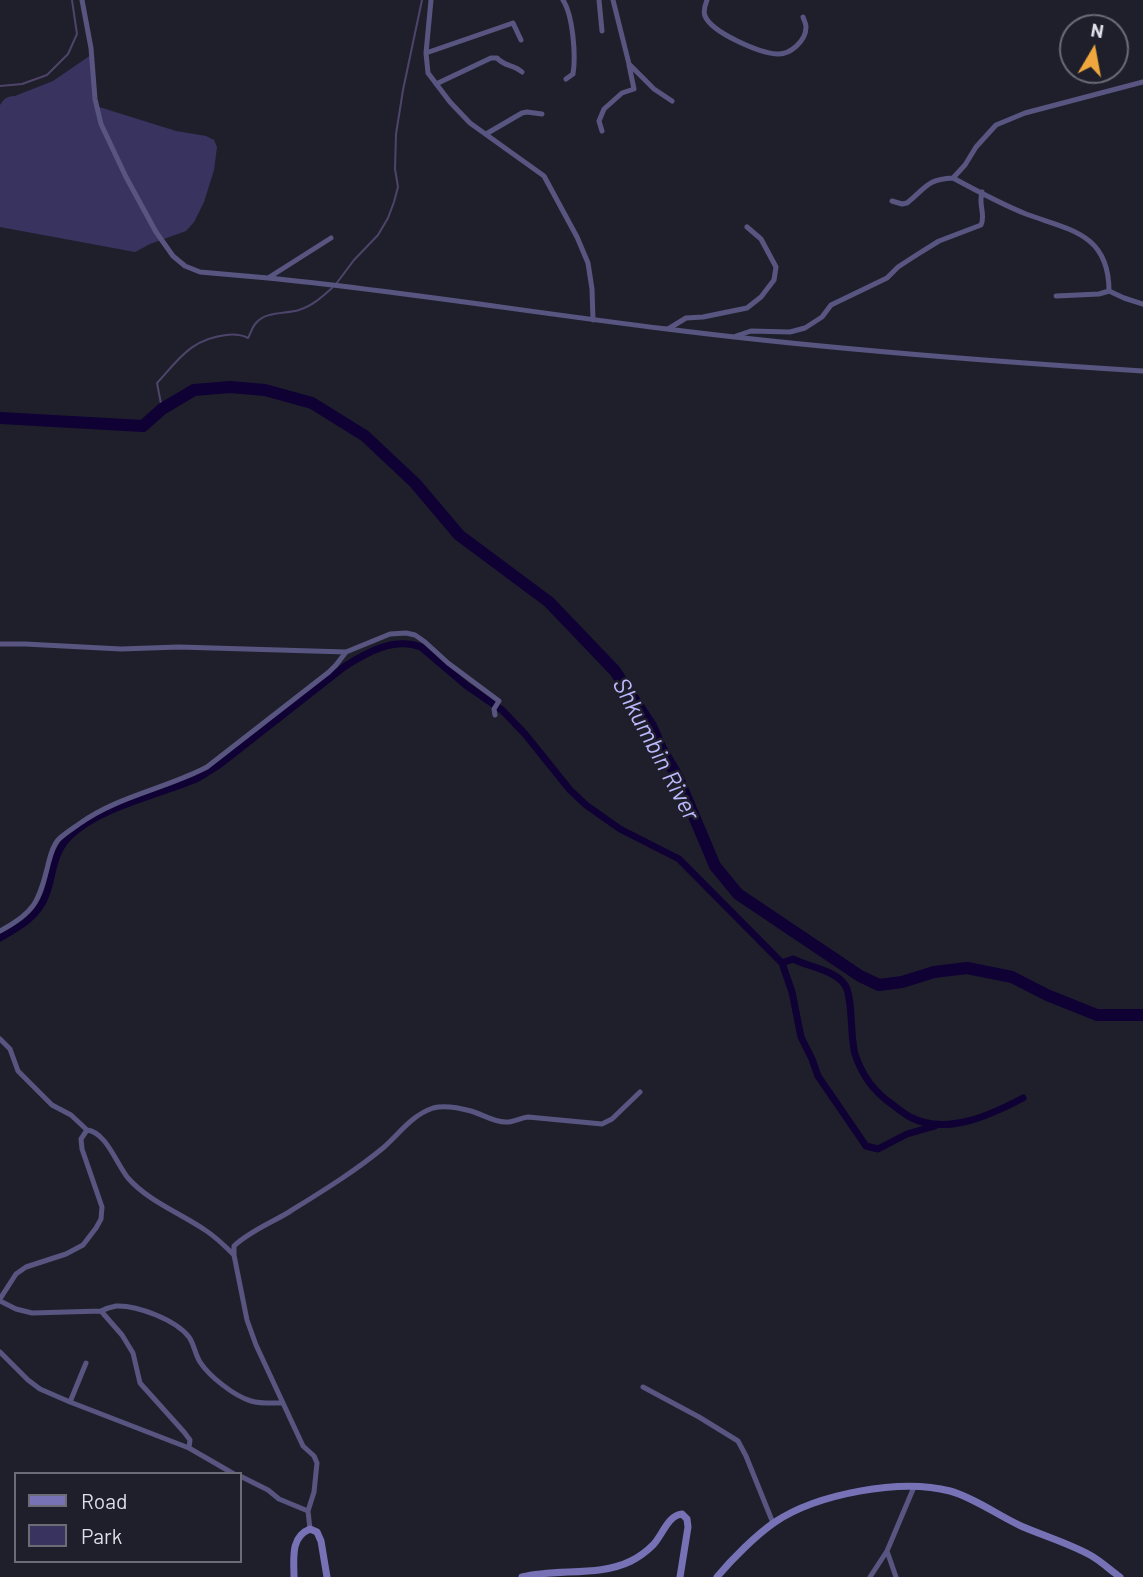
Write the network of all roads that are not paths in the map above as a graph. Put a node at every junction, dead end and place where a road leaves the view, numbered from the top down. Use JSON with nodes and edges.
{"nodes":[{"id":1,"x":82,"y":0,"type":"edge"},
{"id":2,"x":431,"y":0,"type":"edge"},
{"id":3,"x":563,"y":0,"type":"edge"},
{"id":4,"x":599,"y":0,"type":"edge"},
{"id":5,"x":613,"y":0,"type":"edge"},
{"id":6,"x":706,"y":0,"type":"edge"},
{"id":7,"x":803,"y":17,"type":"dead end"},
{"id":8,"x":602,"y":31,"type":"dead end"},
{"id":9,"x":521,"y":40,"type":"dead end"},
{"id":10,"x":426,"y":53,"type":"junction"},
{"id":11,"x":629,"y":64,"type":"junction"},
{"id":12,"x":522,"y":72,"type":"dead end"},
{"id":13,"x":566,"y":79,"type":"dead end"},
{"id":14,"x":1143,"y":82,"type":"edge"},
{"id":15,"x":436,"y":84,"type":"junction"},
{"id":16,"x":672,"y":101,"type":"dead end"},
{"id":17,"x":542,"y":114,"type":"dead end"},
{"id":18,"x":602,"y":131,"type":"dead end"},
{"id":19,"x":486,"y":134,"type":"junction"},
{"id":20,"x":953,"y":178,"type":"junction"},
{"id":21,"x":982,"y":192,"type":"junction"},
{"id":22,"x":892,"y":201,"type":"dead end"},
{"id":23,"x":747,"y":227,"type":"dead end"},
{"id":24,"x":331,"y":238,"type":"dead end"},
{"id":25,"x":268,"y":278,"type":"junction"},
{"id":26,"x":1109,"y":291,"type":"junction"},
{"id":27,"x":1056,"y":296,"type":"dead end"},
{"id":28,"x":1143,"y":304,"type":"edge"},
{"id":29,"x":593,"y":320,"type":"junction"},
{"id":30,"x":667,"y":330,"type":"junction"},
{"id":31,"x":733,"y":337,"type":"junction"},
{"id":32,"x":1143,"y":371,"type":"edge"},
{"id":33,"x":0,"y":644,"type":"edge"},
{"id":34,"x":346,"y":652,"type":"junction"},
{"id":35,"x":494,"y":712,"type":"dead end"},
{"id":36,"x":0,"y":931,"type":"edge"},
{"id":37,"x":0,"y":1040,"type":"edge"},
{"id":38,"x":640,"y":1092,"type":"dead end"},
{"id":39,"x":87,"y":1130,"type":"junction"},
{"id":40,"x":234,"y":1255,"type":"junction"},
{"id":41,"x":0,"y":1300,"type":"edge"},
{"id":42,"x":100,"y":1311,"type":"junction"},
{"id":43,"x":0,"y":1352,"type":"edge"},
{"id":44,"x":86,"y":1363,"type":"dead end"},
{"id":45,"x":643,"y":1387,"type":"dead end"},
{"id":46,"x":69,"y":1402,"type":"junction"},
{"id":47,"x":283,"y":1403,"type":"junction"},
{"id":48,"x":189,"y":1448,"type":"junction"},
{"id":49,"x":231,"y":1472,"type":"edge"},
{"id":50,"x":242,"y":1477,"type":"edge"},
{"id":51,"x":914,"y":1487,"type":"junction"},
{"id":52,"x":308,"y":1511,"type":"junction"},
{"id":53,"x":773,"y":1523,"type":"junction"},
{"id":54,"x":310,"y":1529,"type":"junction"},
{"id":55,"x":887,"y":1551,"type":"junction"},
{"id":56,"x":294,"y":1577,"type":"edge"},
{"id":57,"x":327,"y":1577,"type":"edge"},
{"id":58,"x":522,"y":1577,"type":"edge"},
{"id":59,"x":680,"y":1577,"type":"edge"},
{"id":60,"x":717,"y":1577,"type":"edge"},
{"id":61,"x":870,"y":1577,"type":"edge"},
{"id":62,"x":896,"y":1577,"type":"edge"},
{"id":63,"x":1120,"y":1577,"type":"edge"}],
"edges":[{"from":1,"to":25,"type":"street"},
{"from":2,"to":10,"type":"street"},
{"from":3,"to":13,"type":"street"},
{"from":4,"to":8,"type":"street"},
{"from":5,"to":11,"type":"street"},
{"from":6,"to":7,"type":"street"},
{"from":9,"to":10,"type":"street"},
{"from":10,"to":15,"type":"street"},
{"from":11,"to":16,"type":"street"},
{"from":11,"to":18,"type":"street"},
{"from":12,"to":15,"type":"street"},
{"from":14,"to":20,"type":"street"},
{"from":15,"to":19,"type":"street"},
{"from":17,"to":19,"type":"street"},
{"from":19,"to":29,"type":"street"},
{"from":20,"to":21,"type":"street"},
{"from":20,"to":22,"type":"street"},
{"from":21,"to":26,"type":"street"},
{"from":21,"to":31,"type":"street"},
{"from":23,"to":30,"type":"street"},
{"from":24,"to":25,"type":"street"},
{"from":25,"to":29,"type":"street"},
{"from":26,"to":27,"type":"street"},
{"from":26,"to":28,"type":"street"},
{"from":29,"to":30,"type":"street"},
{"from":30,"to":31,"type":"street"},
{"from":31,"to":32,"type":"street"},
{"from":33,"to":34,"type":"street"},
{"from":34,"to":35,"type":"street"},
{"from":34,"to":36,"type":"street"},
{"from":37,"to":39,"type":"street"},
{"from":38,"to":40,"type":"street"},
{"from":39,"to":40,"type":"street"},
{"from":39,"to":41,"type":"street"},
{"from":40,"to":47,"type":"street"},
{"from":41,"to":42,"type":"street"},
{"from":42,"to":47,"type":"street"},
{"from":42,"to":48,"type":"street"},
{"from":43,"to":46,"type":"street"},
{"from":44,"to":46,"type":"street"},
{"from":45,"to":53,"type":"street"},
{"from":46,"to":48,"type":"street"},
{"from":47,"to":52,"type":"street"},
{"from":48,"to":49,"type":"street"},
{"from":50,"to":52,"type":"street"},
{"from":51,"to":53,"type":"street"},
{"from":51,"to":55,"type":"street"},
{"from":51,"to":63,"type":"street"},
{"from":52,"to":54,"type":"street"},
{"from":53,"to":60,"type":"street"},
{"from":54,"to":56,"type":"street"},
{"from":54,"to":57,"type":"street"},
{"from":55,"to":61,"type":"street"},
{"from":55,"to":62,"type":"street"},
{"from":58,"to":59,"type":"street"}]}
